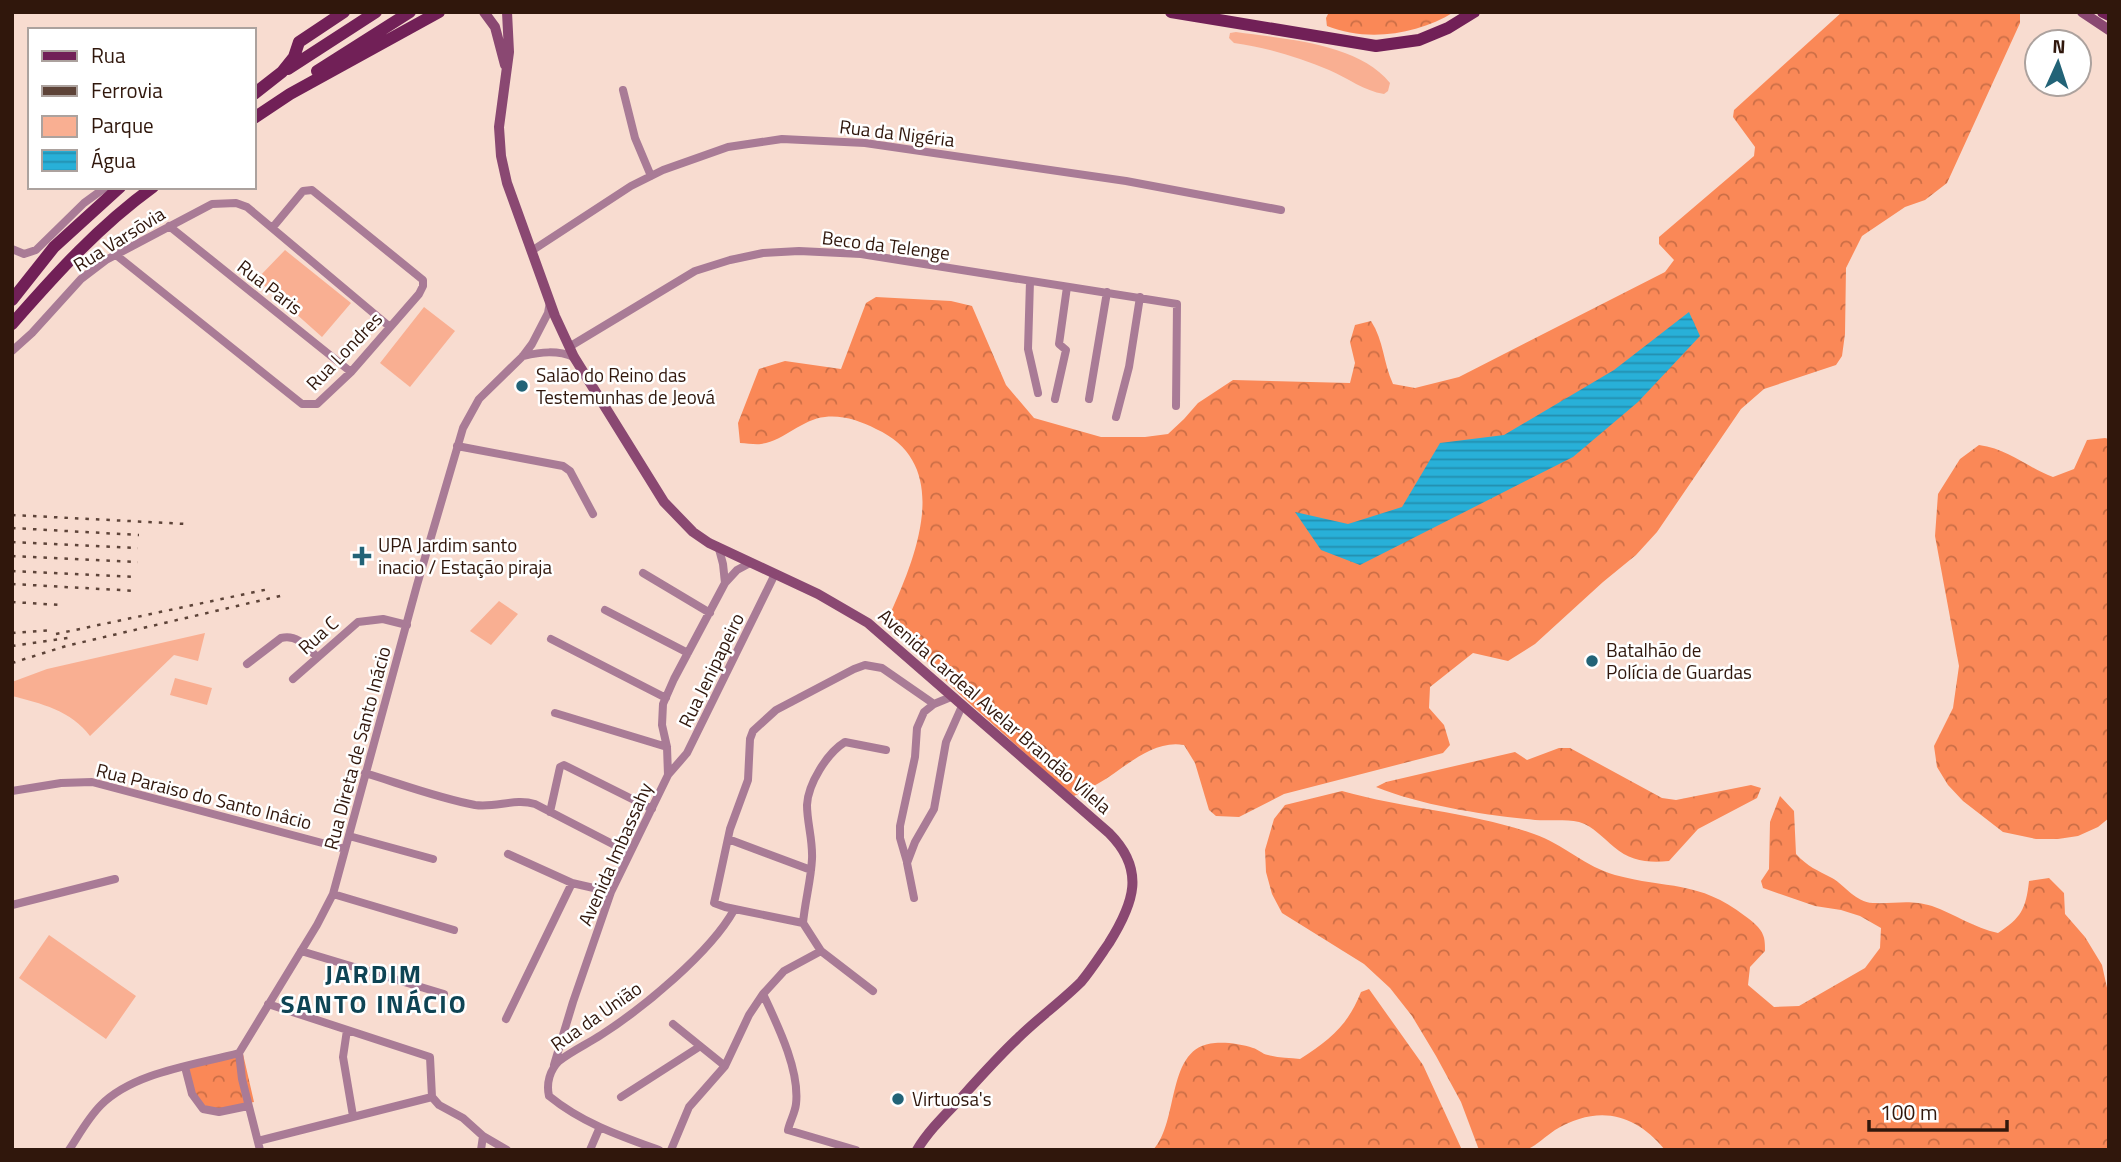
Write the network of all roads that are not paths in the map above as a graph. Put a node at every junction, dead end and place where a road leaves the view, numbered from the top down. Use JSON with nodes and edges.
{"nodes":[{"id":1,"x":344,"y":12,"type":"edge"},
{"id":2,"x":376,"y":12,"type":"edge"},
{"id":3,"x":410,"y":12,"type":"edge"},
{"id":4,"x":439,"y":12,"type":"edge"},
{"id":5,"x":484,"y":12,"type":"edge"},
{"id":6,"x":507,"y":12,"type":"edge"},
{"id":7,"x":1171,"y":12,"type":"edge"},
{"id":8,"x":1474,"y":12,"type":"edge"},
{"id":9,"x":2082,"y":12,"type":"edge"},
{"id":10,"x":2103,"y":12,"type":"edge"},
{"id":11,"x":2109,"y":16,"type":"edge"},
{"id":12,"x":2109,"y":30,"type":"edge"},
{"id":13,"x":505,"y":68,"type":"junction"},
{"id":14,"x":282,"y":72,"type":"junction"},
{"id":15,"x":623,"y":90,"type":"dead end"},
{"id":16,"x":256,"y":92,"type":"edge"},
{"id":17,"x":290,"y":94,"type":"junction"},
{"id":18,"x":256,"y":117,"type":"edge"},
{"id":19,"x":651,"y":176,"type":"junction"},
{"id":20,"x":103,"y":189,"type":"edge"},
{"id":21,"x":118,"y":189,"type":"edge"},
{"id":22,"x":151,"y":189,"type":"edge"},
{"id":23,"x":1281,"y":210,"type":"dead end"},
{"id":24,"x":169,"y":226,"type":"junction"},
{"id":25,"x":273,"y":227,"type":"junction"},
{"id":26,"x":12,"y":250,"type":"edge"},
{"id":27,"x":533,"y":250,"type":"junction"},
{"id":28,"x":116,"y":255,"type":"junction"},
{"id":29,"x":1030,"y":281,"type":"junction"},
{"id":30,"x":1067,"y":286,"type":"junction"},
{"id":31,"x":1107,"y":292,"type":"junction"},
{"id":32,"x":1140,"y":297,"type":"junction"},
{"id":33,"x":12,"y":300,"type":"edge"},
{"id":34,"x":550,"y":302,"type":"junction"},
{"id":35,"x":12,"y":324,"type":"edge"},
{"id":36,"x":390,"y":327,"type":"junction"},
{"id":37,"x":12,"y":351,"type":"edge"},
{"id":38,"x":571,"y":352,"type":"junction"},
{"id":39,"x":523,"y":356,"type":"junction"},
{"id":40,"x":351,"y":372,"type":"junction"},
{"id":41,"x":1038,"y":393,"type":"dead end"},
{"id":42,"x":1055,"y":399,"type":"dead end"},
{"id":43,"x":1088,"y":399,"type":"dead end"},
{"id":44,"x":1176,"y":406,"type":"dead end"},
{"id":45,"x":1116,"y":417,"type":"dead end"},
{"id":46,"x":457,"y":446,"type":"junction"},
{"id":47,"x":593,"y":514,"type":"dead end"},
{"id":48,"x":719,"y":549,"type":"junction"},
{"id":49,"x":750,"y":563,"type":"junction"},
{"id":50,"x":643,"y":573,"type":"dead end"},
{"id":51,"x":775,"y":574,"type":"junction"},
{"id":52,"x":725,"y":583,"type":"junction"},
{"id":53,"x":605,"y":610,"type":"dead end"},
{"id":54,"x":710,"y":613,"type":"junction"},
{"id":55,"x":407,"y":625,"type":"junction"},
{"id":56,"x":551,"y":639,"type":"dead end"},
{"id":57,"x":688,"y":653,"type":"junction"},
{"id":58,"x":317,"y":657,"type":"junction"},
{"id":59,"x":247,"y":664,"type":"dead end"},
{"id":60,"x":293,"y":678,"type":"dead end"},
{"id":61,"x":951,"y":696,"type":"junction"},
{"id":62,"x":666,"y":698,"type":"junction"},
{"id":63,"x":934,"y":704,"type":"junction"},
{"id":64,"x":962,"y":706,"type":"junction"},
{"id":65,"x":555,"y":713,"type":"dead end"},
{"id":66,"x":667,"y":747,"type":"junction"},
{"id":67,"x":886,"y":750,"type":"dead end"},
{"id":68,"x":365,"y":773,"type":"junction"},
{"id":69,"x":668,"y":775,"type":"junction"},
{"id":70,"x":12,"y":790,"type":"edge"},
{"id":71,"x":652,"y":809,"type":"junction"},
{"id":72,"x":550,"y":812,"type":"junction"},
{"id":73,"x":349,"y":835,"type":"junction"},
{"id":74,"x":728,"y":839,"type":"junction"},
{"id":75,"x":345,"y":849,"type":"junction"},
{"id":76,"x":630,"y":853,"type":"junction"},
{"id":77,"x":509,"y":854,"type":"dead end"},
{"id":78,"x":433,"y":859,"type":"dead end"},
{"id":79,"x":907,"y":863,"type":"junction"},
{"id":80,"x":811,"y":870,"type":"junction"},
{"id":81,"x":115,"y":879,"type":"dead end"},
{"id":82,"x":572,"y":883,"type":"junction"},
{"id":83,"x":611,"y":892,"type":"junction"},
{"id":84,"x":332,"y":894,"type":"junction"},
{"id":85,"x":914,"y":898,"type":"dead end"},
{"id":86,"x":12,"y":905,"type":"edge"},
{"id":87,"x":734,"y":910,"type":"junction"},
{"id":88,"x":803,"y":923,"type":"junction"},
{"id":89,"x":454,"y":930,"type":"dead end"},
{"id":90,"x":301,"y":951,"type":"junction"},
{"id":91,"x":821,"y":951,"type":"junction"},
{"id":92,"x":873,"y":991,"type":"dead end"},
{"id":93,"x":444,"y":994,"type":"dead end"},
{"id":94,"x":763,"y":994,"type":"junction"},
{"id":95,"x":268,"y":1004,"type":"junction"},
{"id":96,"x":506,"y":1019,"type":"dead end"},
{"id":97,"x":673,"y":1024,"type":"dead end"},
{"id":98,"x":347,"y":1030,"type":"junction"},
{"id":99,"x":699,"y":1047,"type":"junction"},
{"id":100,"x":239,"y":1053,"type":"junction"},
{"id":101,"x":554,"y":1065,"type":"junction"},
{"id":102,"x":725,"y":1066,"type":"junction"},
{"id":103,"x":185,"y":1067,"type":"junction"},
{"id":104,"x":432,"y":1097,"type":"junction"},
{"id":105,"x":621,"y":1097,"type":"dead end"},
{"id":106,"x":248,"y":1106,"type":"junction"},
{"id":107,"x":353,"y":1116,"type":"junction"},
{"id":108,"x":599,"y":1129,"type":"junction"},
{"id":109,"x":483,"y":1136,"type":"junction"},
{"id":110,"x":259,"y":1145,"type":"edge"},
{"id":111,"x":69,"y":1150,"type":"edge"},
{"id":112,"x":481,"y":1150,"type":"edge"},
{"id":113,"x":507,"y":1150,"type":"edge"},
{"id":114,"x":590,"y":1150,"type":"edge"},
{"id":115,"x":659,"y":1150,"type":"edge"},
{"id":116,"x":671,"y":1150,"type":"edge"},
{"id":117,"x":856,"y":1150,"type":"edge"},
{"id":118,"x":917,"y":1150,"type":"edge"}],
"edges":[{"from":1,"to":14,"type":"main road"},
{"from":2,"to":14,"type":"main road"},
{"from":3,"to":17,"type":"main road"},
{"from":4,"to":17,"type":"main road"},
{"from":5,"to":13,"type":"main road","name":"Avenida Cardeal Avelar Brandão Vilela"},
{"from":6,"to":13,"type":"main road","name":"Avenida Cardeal Avelar Brandão Vilela"},
{"from":7,"to":8,"type":"main road"},
{"from":9,"to":12,"type":"main road"},
{"from":10,"to":11,"type":"main road"},
{"from":13,"to":27,"type":"main road","name":"Avenida Cardeal Avelar Brandão Vilela"},
{"from":14,"to":16,"type":"main road"},
{"from":15,"to":19,"type":"street"},
{"from":17,"to":18,"type":"main road"},
{"from":19,"to":23,"type":"street","name":"Rua da Nigéria"},
{"from":19,"to":27,"type":"street","name":"Rua da Nigéria"},
{"from":20,"to":26,"type":"street"},
{"from":21,"to":33,"type":"main road"},
{"from":22,"to":35,"type":"main road"},
{"from":24,"to":25,"type":"street","name":"Rua Varsōvia"},
{"from":24,"to":28,"type":"street","name":"Rua Varsōvia"},
{"from":24,"to":40,"type":"street","name":"Rua Paris"},
{"from":25,"to":36,"type":"street","name":"Rua Varsōvia"},
{"from":25,"to":36,"type":"street","name":"Rua Londres"},
{"from":27,"to":34,"type":"main road","name":"Avenida Cardeal Avelar Brandão Vilela"},
{"from":28,"to":37,"type":"street","name":"Rua Varsōvia"},
{"from":28,"to":40,"type":"street","name":"Rua Londres"},
{"from":29,"to":30,"type":"street","name":"Beco da Telenge"},
{"from":29,"to":38,"type":"street","name":"Beco da Telenge"},
{"from":29,"to":41,"type":"street"},
{"from":30,"to":31,"type":"street","name":"Beco da Telenge"},
{"from":30,"to":42,"type":"street"},
{"from":31,"to":32,"type":"street","name":"Beco da Telenge"},
{"from":31,"to":43,"type":"street"},
{"from":32,"to":44,"type":"street","name":"Beco da Telenge"},
{"from":32,"to":45,"type":"street"},
{"from":34,"to":38,"type":"main road","name":"Avenida Cardeal Avelar Brandão Vilela"},
{"from":34,"to":39,"type":"street","name":"Rua Direta de Santo Inácio"},
{"from":36,"to":40,"type":"street","name":"Rua Londres"},
{"from":38,"to":39,"type":"street"},
{"from":38,"to":48,"type":"main road","name":"Avenida Cardeal Avelar Brandão Vilela"},
{"from":39,"to":46,"type":"street","name":"Rua Direta de Santo Inácio"},
{"from":46,"to":47,"type":"street"},
{"from":46,"to":55,"type":"street","name":"Rua Direta de Santo Inácio"},
{"from":48,"to":49,"type":"main road","name":"Avenida Cardeal Avelar Brandão Vilela"},
{"from":48,"to":52,"type":"street"},
{"from":49,"to":51,"type":"main road","name":"Avenida Cardeal Avelar Brandão Vilela"},
{"from":49,"to":52,"type":"street","name":"Avenida Imbassahy"},
{"from":50,"to":54,"type":"street"},
{"from":51,"to":61,"type":"main road","name":"Avenida Cardeal Avelar Brandão Vilela"},
{"from":51,"to":69,"type":"street","name":"Rua Jenipapeiro"},
{"from":52,"to":54,"type":"street","name":"Avenida Imbassahy"},
{"from":53,"to":57,"type":"street"},
{"from":54,"to":57,"type":"street","name":"Avenida Imbassahy"},
{"from":55,"to":58,"type":"street","name":"Rua C"},
{"from":55,"to":68,"type":"street","name":"Rua Direta de Santo Inácio"},
{"from":56,"to":62,"type":"street"},
{"from":57,"to":62,"type":"street","name":"Avenida Imbassahy"},
{"from":58,"to":59,"type":"street"},
{"from":58,"to":60,"type":"street","name":"Rua C"},
{"from":61,"to":63,"type":"street"},
{"from":61,"to":64,"type":"main road","name":"Avenida Cardeal Avelar Brandão Vilela"},
{"from":62,"to":66,"type":"street","name":"Avenida Imbassahy"},
{"from":63,"to":74,"type":"street"},
{"from":63,"to":79,"type":"street"},
{"from":64,"to":79,"type":"street"},
{"from":64,"to":118,"type":"main road","name":"Avenida Cardeal Avelar Brandão Vilela"},
{"from":65,"to":66,"type":"street"},
{"from":66,"to":69,"type":"street","name":"Avenida Imbassahy"},
{"from":67,"to":80,"type":"street"},
{"from":68,"to":72,"type":"street"},
{"from":68,"to":73,"type":"street","name":"Rua Direta de Santo Inácio"},
{"from":69,"to":71,"type":"street","name":"Avenida Imbassahy"},
{"from":70,"to":75,"type":"street","name":"Rua Paraiso do Santo Inâcio"},
{"from":71,"to":72,"type":"street"},
{"from":71,"to":76,"type":"street","name":"Avenida Imbassahy"},
{"from":72,"to":76,"type":"street"},
{"from":73,"to":75,"type":"street","name":"Rua Direta de Santo Inácio"},
{"from":73,"to":78,"type":"street"},
{"from":74,"to":80,"type":"street"},
{"from":74,"to":87,"type":"street"},
{"from":75,"to":84,"type":"street","name":"Rua Direta de Santo Inácio"},
{"from":76,"to":83,"type":"street","name":"Avenida Imbassahy"},
{"from":77,"to":82,"type":"street"},
{"from":79,"to":85,"type":"street"},
{"from":80,"to":88,"type":"street"},
{"from":81,"to":86,"type":"street"},
{"from":82,"to":83,"type":"street"},
{"from":82,"to":96,"type":"street"},
{"from":83,"to":101,"type":"street","name":"Avenida Imbassahy"},
{"from":84,"to":89,"type":"street"},
{"from":84,"to":90,"type":"street","name":"Rua Direta de Santo Inácio"},
{"from":87,"to":88,"type":"street"},
{"from":87,"to":101,"type":"street","name":"Rua da União"},
{"from":88,"to":91,"type":"street"},
{"from":90,"to":93,"type":"street"},
{"from":90,"to":95,"type":"street","name":"Rua Direta de Santo Inácio"},
{"from":91,"to":92,"type":"street"},
{"from":91,"to":94,"type":"street"},
{"from":94,"to":102,"type":"street"},
{"from":94,"to":117,"type":"street"},
{"from":95,"to":98,"type":"street"},
{"from":95,"to":100,"type":"street","name":"Rua Direta de Santo Inácio"},
{"from":97,"to":99,"type":"street"},
{"from":98,"to":104,"type":"street"},
{"from":98,"to":107,"type":"street"},
{"from":99,"to":102,"type":"street"},
{"from":99,"to":105,"type":"street"},
{"from":100,"to":103,"type":"street"},
{"from":100,"to":106,"type":"street"},
{"from":101,"to":108,"type":"street","name":"Rua da União"},
{"from":102,"to":116,"type":"street"},
{"from":103,"to":106,"type":"street"},
{"from":103,"to":111,"type":"street"},
{"from":104,"to":107,"type":"street"},
{"from":104,"to":109,"type":"street"},
{"from":106,"to":110,"type":"street"},
{"from":107,"to":110,"type":"street"},
{"from":108,"to":114,"type":"street"},
{"from":108,"to":115,"type":"street","name":"Rua da União"},
{"from":109,"to":112,"type":"street"},
{"from":109,"to":113,"type":"street"}]}
